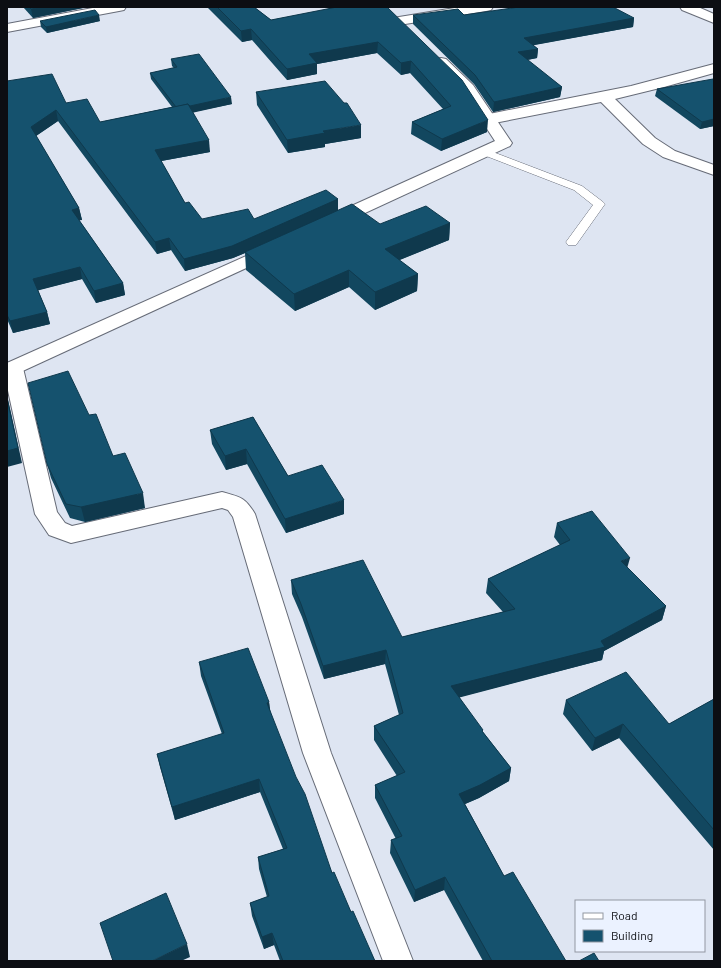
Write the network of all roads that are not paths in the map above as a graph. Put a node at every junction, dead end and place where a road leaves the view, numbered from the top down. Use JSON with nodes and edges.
{"nodes":[{"id":1,"x":119,"y":7,"type":"edge"},
{"id":2,"x":486,"y":7,"type":"edge"},
{"id":3,"x":687,"y":7,"type":"edge"},
{"id":4,"x":714,"y":19,"type":"edge"},
{"id":5,"x":399,"y":22,"type":"edge"},
{"id":6,"x":7,"y":28,"type":"edge"},
{"id":7,"x":431,"y":53,"type":"edge"},
{"id":8,"x":714,"y":68,"type":"edge"},
{"id":9,"x":604,"y":96,"type":"junction"},
{"id":10,"x":489,"y":119,"type":"junction"},
{"id":11,"x":485,"y":152,"type":"junction"},
{"id":12,"x":714,"y":170,"type":"edge"},
{"id":13,"x":320,"y":228,"type":"edge"},
{"id":14,"x":572,"y":242,"type":"dead end"},
{"id":15,"x":284,"y":244,"type":"edge"},
{"id":16,"x":10,"y":369,"type":"edge"},
{"id":17,"x":398,"y":961,"type":"edge"}],
"edges":[{"from":1,"to":6,"type":"street"},
{"from":2,"to":5,"type":"street"},
{"from":3,"to":4,"type":"street"},
{"from":7,"to":10,"type":"street"},
{"from":8,"to":9,"type":"street"},
{"from":9,"to":10,"type":"street"},
{"from":9,"to":12,"type":"street"},
{"from":10,"to":11,"type":"street"},
{"from":11,"to":13,"type":"street"},
{"from":11,"to":14,"type":"lane"},
{"from":15,"to":16,"type":"street"},
{"from":16,"to":17,"type":"street"}]}
